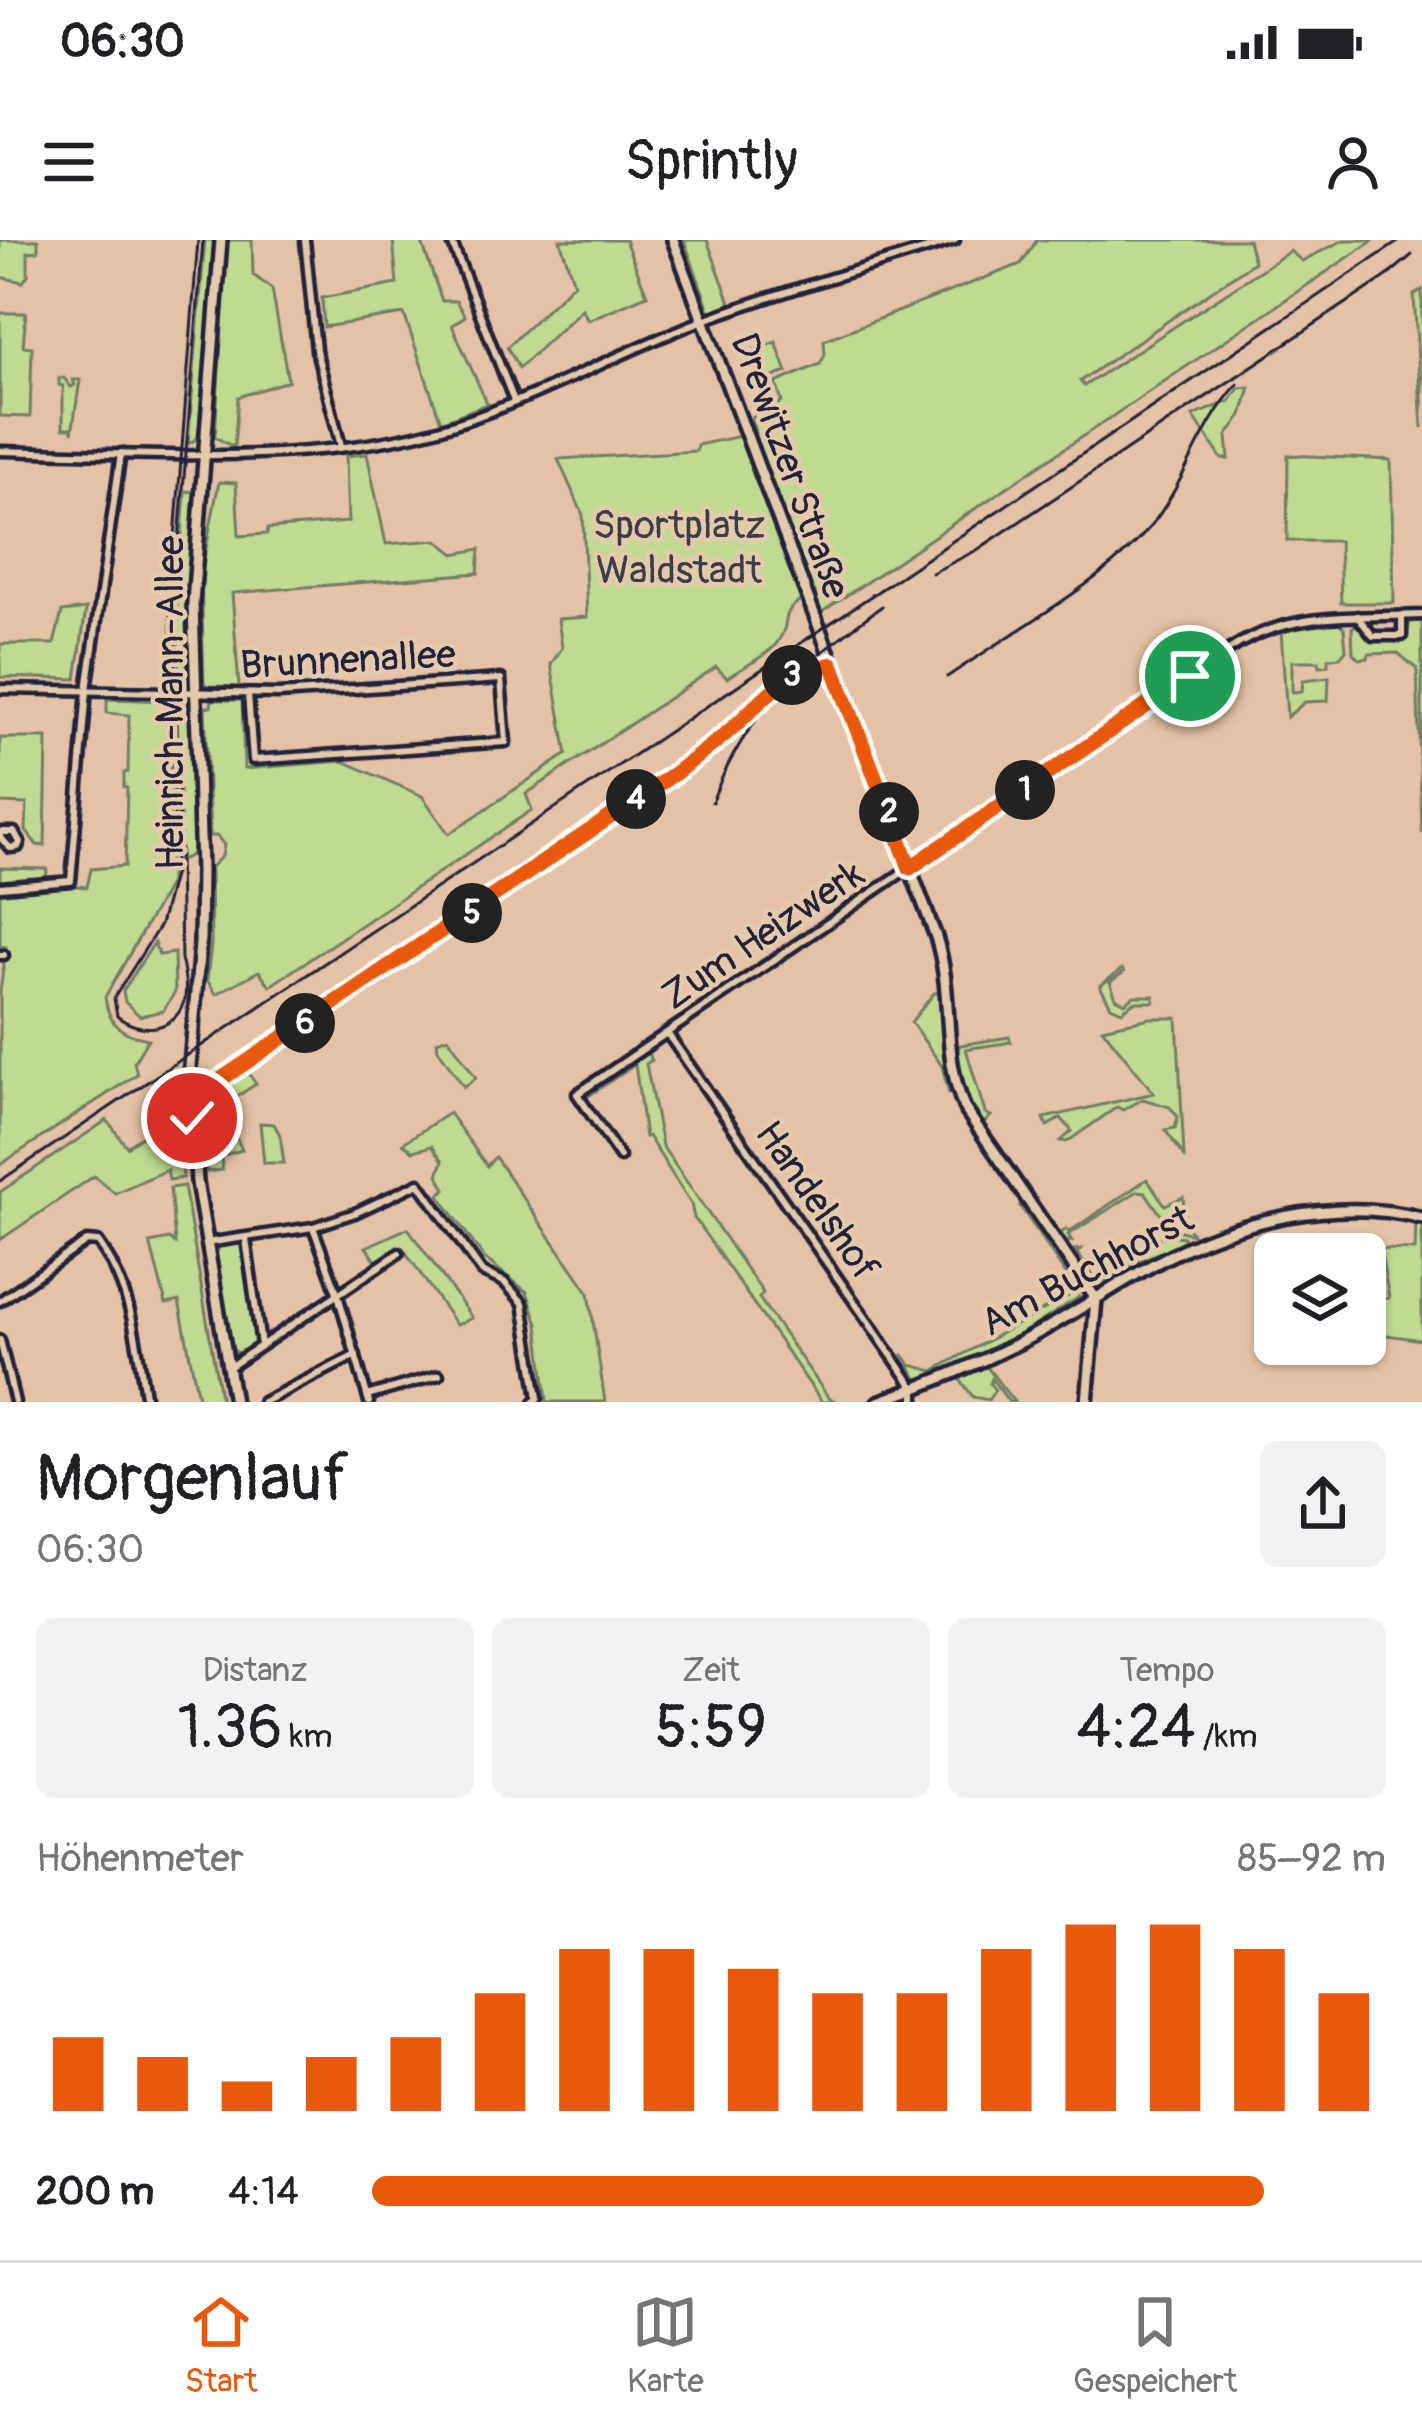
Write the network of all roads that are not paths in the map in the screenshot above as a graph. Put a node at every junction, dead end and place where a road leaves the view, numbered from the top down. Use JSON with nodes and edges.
{"nodes":[{"id":1,"x":220,"y":240,"type":"edge"},
{"id":2,"x":305,"y":240,"type":"edge"},
{"id":3,"x":451,"y":240,"type":"edge"},
{"id":4,"x":673,"y":240,"type":"edge"},
{"id":5,"x":955,"y":240,"type":"edge"},
{"id":6,"x":703,"y":320,"type":"junction"},
{"id":7,"x":514,"y":401,"type":"junction"},
{"id":8,"x":341,"y":446,"type":"junction"},
{"id":9,"x":0,"y":451,"type":"edge"},
{"id":10,"x":122,"y":453,"type":"junction"},
{"id":11,"x":205,"y":455,"type":"junction"},
{"id":12,"x":1422,"y":615,"type":"edge"},
{"id":13,"x":1357,"y":616,"type":"junction"},
{"id":14,"x":1402,"y":616,"type":"junction"},
{"id":15,"x":832,"y":664,"type":"junction"},
{"id":16,"x":0,"y":689,"type":"edge"},
{"id":17,"x":87,"y":690,"type":"junction"},
{"id":18,"x":197,"y":694,"type":"junction"},
{"id":19,"x":248,"y":694,"type":"junction"},
{"id":20,"x":910,"y":868,"type":"junction"},
{"id":21,"x":0,"y":887,"type":"edge"},
{"id":22,"x":667,"y":1033,"type":"junction"},
{"id":23,"x":191,"y":1092,"type":"junction"},
{"id":24,"x":620,"y":1157,"type":"dead end"},
{"id":25,"x":1422,"y":1218,"type":"edge"},
{"id":26,"x":313,"y":1227,"type":"junction"},
{"id":27,"x":246,"y":1239,"type":"junction"},
{"id":28,"x":206,"y":1243,"type":"junction"},
{"id":29,"x":399,"y":1253,"type":"dead end"},
{"id":30,"x":338,"y":1294,"type":"junction"},
{"id":31,"x":1096,"y":1299,"type":"junction"},
{"id":32,"x":0,"y":1301,"type":"edge"},
{"id":33,"x":0,"y":1340,"type":"edge"},
{"id":34,"x":261,"y":1346,"type":"junction"},
{"id":35,"x":356,"y":1355,"type":"junction"},
{"id":36,"x":228,"y":1368,"type":"junction"},
{"id":37,"x":439,"y":1375,"type":"dead end"},
{"id":38,"x":915,"y":1389,"type":"junction"},
{"id":39,"x":368,"y":1399,"type":"edge"},
{"id":40,"x":15,"y":1402,"type":"edge"},
{"id":41,"x":146,"y":1402,"type":"edge"},
{"id":42,"x":234,"y":1402,"type":"edge"},
{"id":43,"x":263,"y":1402,"type":"edge"},
{"id":44,"x":534,"y":1402,"type":"edge"},
{"id":45,"x":878,"y":1402,"type":"edge"},
{"id":46,"x":915,"y":1402,"type":"edge"},
{"id":47,"x":1087,"y":1402,"type":"edge"}],
"edges":[{"from":1,"to":11,"type":"main road","name":"Heinrich-Mann-Allee"},
{"from":2,"to":8,"type":"street"},
{"from":3,"to":7,"type":"street"},
{"from":4,"to":6,"type":"main road","name":"Drewitzer Straße"},
{"from":5,"to":6,"type":"street"},
{"from":6,"to":7,"type":"street"},
{"from":6,"to":15,"type":"main road","name":"Drewitzer Straße"},
{"from":7,"to":8,"type":"street"},
{"from":8,"to":11,"type":"street"},
{"from":9,"to":10,"type":"street"},
{"from":10,"to":11,"type":"street"},
{"from":10,"to":17,"type":"street"},
{"from":11,"to":18,"type":"main road","name":"Heinrich-Mann-Allee"},
{"from":12,"to":14,"type":"street","name":"Zum Heizwerk"},
{"from":13,"to":14,"type":"street","name":"Zum Heizwerk"},
{"from":13,"to":14,"type":"street","name":"Zum Heizwerk"},
{"from":13,"to":20,"type":"street","name":"Zum Heizwerk"},
{"from":15,"to":20,"type":"main road","name":"Drewitzer Straße"},
{"from":15,"to":23,"type":"street"},
{"from":16,"to":17,"type":"street","name":"Brunnenallee"},
{"from":17,"to":18,"type":"street","name":"Brunnenallee"},
{"from":17,"to":21,"type":"street"},
{"from":18,"to":19,"type":"street","name":"Brunnenallee"},
{"from":18,"to":23,"type":"main road","name":"Heinrich-Mann-Allee"},
{"from":19,"to":19,"type":"street","name":"Brunnenallee"},
{"from":20,"to":22,"type":"street","name":"Zum Heizwerk"},
{"from":20,"to":31,"type":"main road","name":"Drewitzer Straße"},
{"from":22,"to":24,"type":"street","name":"Zum Heizwerk"},
{"from":22,"to":38,"type":"street","name":"Handelshof"},
{"from":23,"to":28,"type":"main road","name":"Heinrich-Mann-Allee"},
{"from":25,"to":31,"type":"main road","name":"Am Buchhorst"},
{"from":26,"to":27,"type":"street"},
{"from":26,"to":30,"type":"street"},
{"from":26,"to":44,"type":"street"},
{"from":27,"to":28,"type":"street"},
{"from":27,"to":34,"type":"street"},
{"from":28,"to":36,"type":"main road","name":"Heinrich-Mann-Allee"},
{"from":29,"to":30,"type":"street"},
{"from":30,"to":34,"type":"street"},
{"from":30,"to":35,"type":"street"},
{"from":31,"to":38,"type":"main road","name":"Am Buchhorst"},
{"from":31,"to":47,"type":"main road"},
{"from":32,"to":41,"type":"street"},
{"from":33,"to":40,"type":"street"},
{"from":34,"to":36,"type":"street"},
{"from":35,"to":39,"type":"street"},
{"from":35,"to":43,"type":"street"},
{"from":36,"to":42,"type":"main road","name":"Heinrich-Mann-Allee"},
{"from":37,"to":39,"type":"street"},
{"from":38,"to":45,"type":"main road","name":"Am Buchhorst"},
{"from":38,"to":46,"type":"street"}]}
